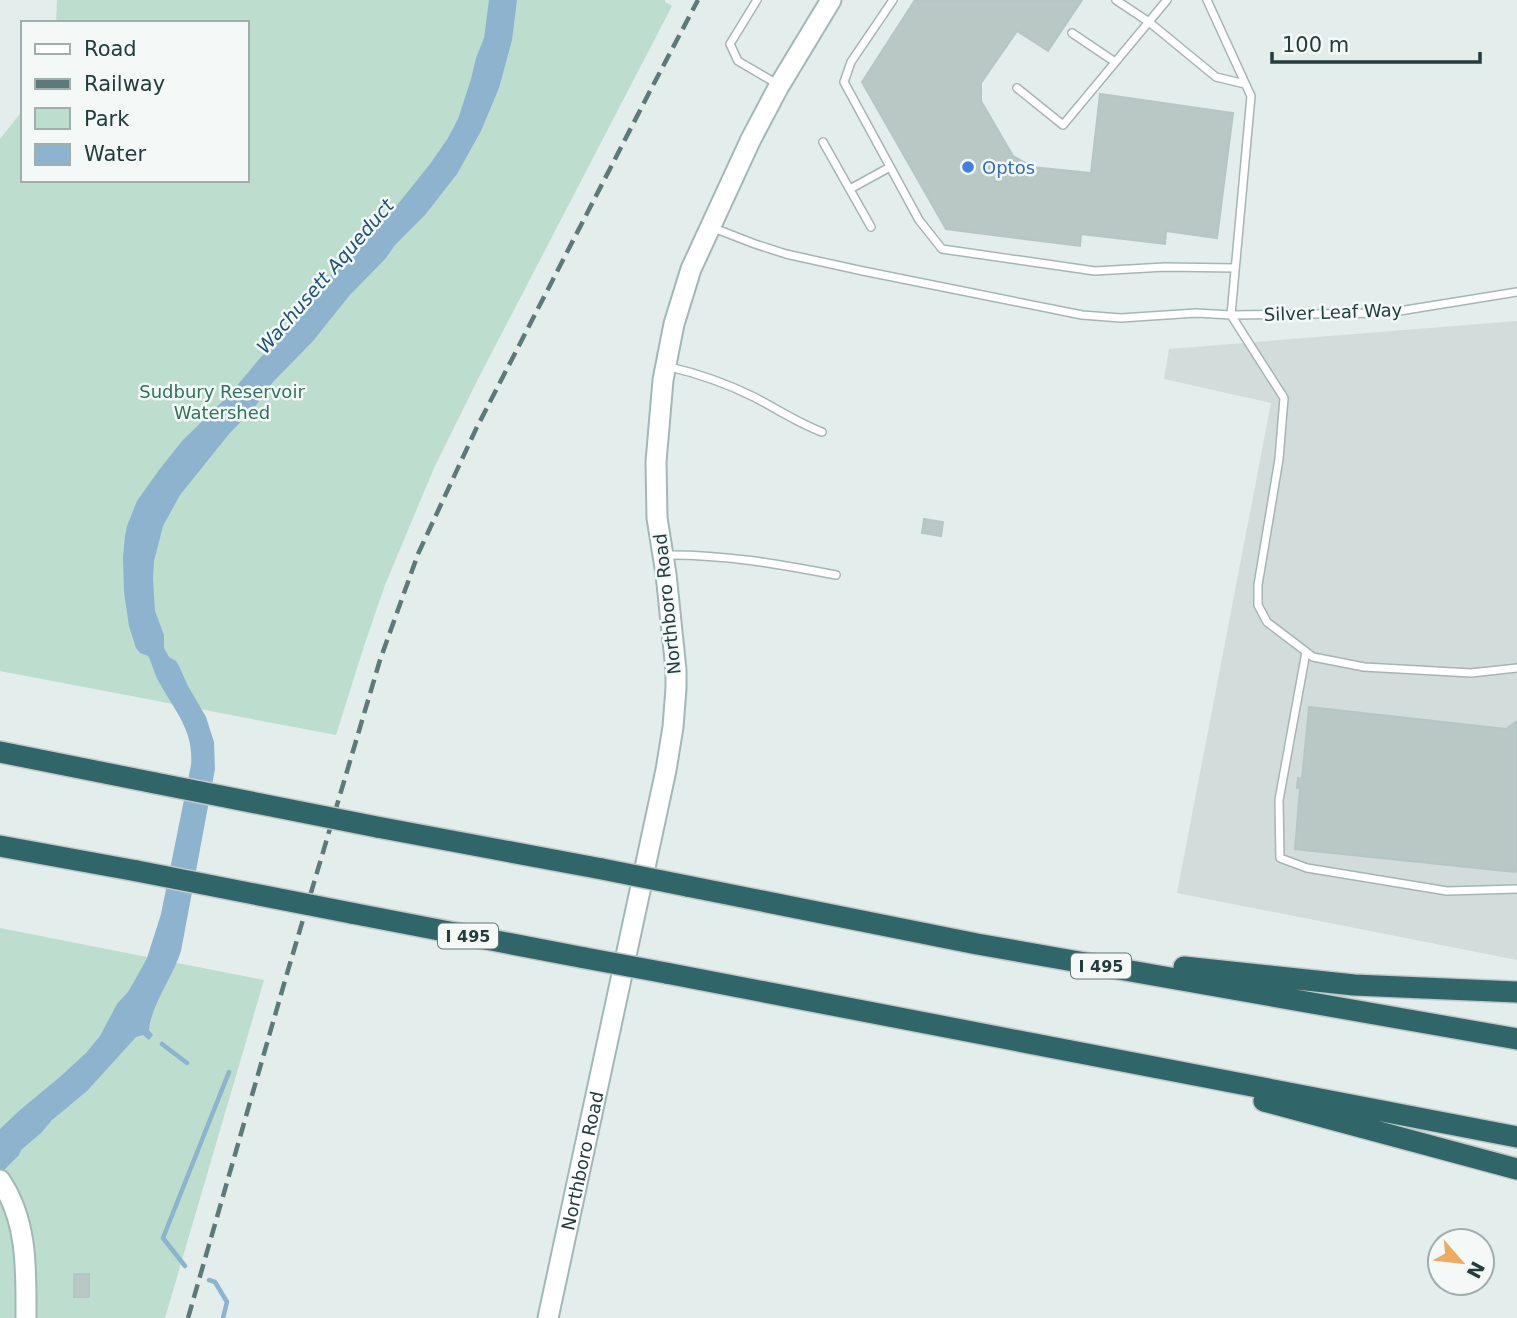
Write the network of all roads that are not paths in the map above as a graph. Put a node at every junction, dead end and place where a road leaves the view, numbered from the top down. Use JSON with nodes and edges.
{"nodes":[{"id":1,"x":757,"y":0,"type":"edge"},
{"id":2,"x":831,"y":0,"type":"edge"},
{"id":3,"x":893,"y":0,"type":"edge"},
{"id":4,"x":1115,"y":0,"type":"edge"},
{"id":5,"x":1167,"y":0,"type":"edge"},
{"id":6,"x":1207,"y":0,"type":"edge"},
{"id":7,"x":1149,"y":22,"type":"junction"},
{"id":8,"x":1072,"y":33,"type":"dead end"},
{"id":9,"x":1115,"y":62,"type":"junction"},
{"id":10,"x":1245,"y":84,"type":"junction"},
{"id":11,"x":779,"y":86,"type":"junction"},
{"id":12,"x":1017,"y":88,"type":"dead end"},
{"id":13,"x":823,"y":142,"type":"dead end"},
{"id":14,"x":890,"y":167,"type":"junction"},
{"id":15,"x":850,"y":189,"type":"junction"},
{"id":16,"x":710,"y":227,"type":"junction"},
{"id":17,"x":871,"y":227,"type":"dead end"},
{"id":18,"x":1235,"y":268,"type":"junction"},
{"id":19,"x":1517,"y":292,"type":"edge"},
{"id":20,"x":1231,"y":315,"type":"junction"},
{"id":21,"x":665,"y":366,"type":"junction"},
{"id":22,"x":822,"y":432,"type":"dead end"},
{"id":23,"x":663,"y":555,"type":"junction"},
{"id":24,"x":836,"y":575,"type":"dead end"},
{"id":25,"x":1306,"y":652,"type":"junction"},
{"id":26,"x":1517,"y":668,"type":"edge"},
{"id":27,"x":0,"y":752,"type":"edge"},
{"id":28,"x":0,"y":846,"type":"edge"},
{"id":29,"x":1517,"y":889,"type":"edge"},
{"id":30,"x":977,"y":944,"type":"junction"},
{"id":31,"x":1517,"y":992,"type":"edge"},
{"id":32,"x":1517,"y":1039,"type":"edge"},
{"id":33,"x":1093,"y":1055,"type":"junction"},
{"id":34,"x":1517,"y":1137,"type":"edge"},
{"id":35,"x":1517,"y":1169,"type":"edge"},
{"id":36,"x":1,"y":1181,"type":"edge"},
{"id":37,"x":26,"y":1318,"type":"edge"},
{"id":38,"x":548,"y":1318,"type":"edge"}],
"edges":[{"from":1,"to":11,"type":"lane"},
{"from":2,"to":11,"type":"main road","name":"Northboro Road"},
{"from":3,"to":14,"type":"lane"},
{"from":4,"to":7,"type":"lane"},
{"from":5,"to":7,"type":"lane"},
{"from":6,"to":10,"type":"lane"},
{"from":7,"to":9,"type":"lane"},
{"from":7,"to":10,"type":"lane"},
{"from":8,"to":9,"type":"lane"},
{"from":9,"to":12,"type":"lane"},
{"from":10,"to":18,"type":"lane"},
{"from":11,"to":16,"type":"main road","name":"Northboro Road"},
{"from":13,"to":15,"type":"lane"},
{"from":14,"to":15,"type":"lane"},
{"from":14,"to":18,"type":"lane"},
{"from":15,"to":17,"type":"lane"},
{"from":16,"to":20,"type":"lane","name":"Silver Leaf Way"},
{"from":16,"to":21,"type":"main road","name":"Northboro Road"},
{"from":18,"to":20,"type":"lane"},
{"from":19,"to":20,"type":"lane","name":"Silver Leaf Way"},
{"from":20,"to":25,"type":"lane"},
{"from":21,"to":22,"type":"lane"},
{"from":21,"to":23,"type":"main road","name":"Northboro Road"},
{"from":23,"to":24,"type":"lane"},
{"from":23,"to":38,"type":"main road","name":"Northboro Road"},
{"from":25,"to":26,"type":"lane"},
{"from":25,"to":29,"type":"lane"},
{"from":27,"to":30,"type":"highway","number":"I 495","bridge":true},
{"from":28,"to":33,"type":"highway","number":"I 495","bridge":true},
{"from":30,"to":31,"type":"highway"},
{"from":30,"to":32,"type":"highway","number":"I 495"},
{"from":33,"to":34,"type":"highway","number":"I 495"},
{"from":33,"to":35,"type":"highway"},
{"from":36,"to":37,"type":"main road"}]}
